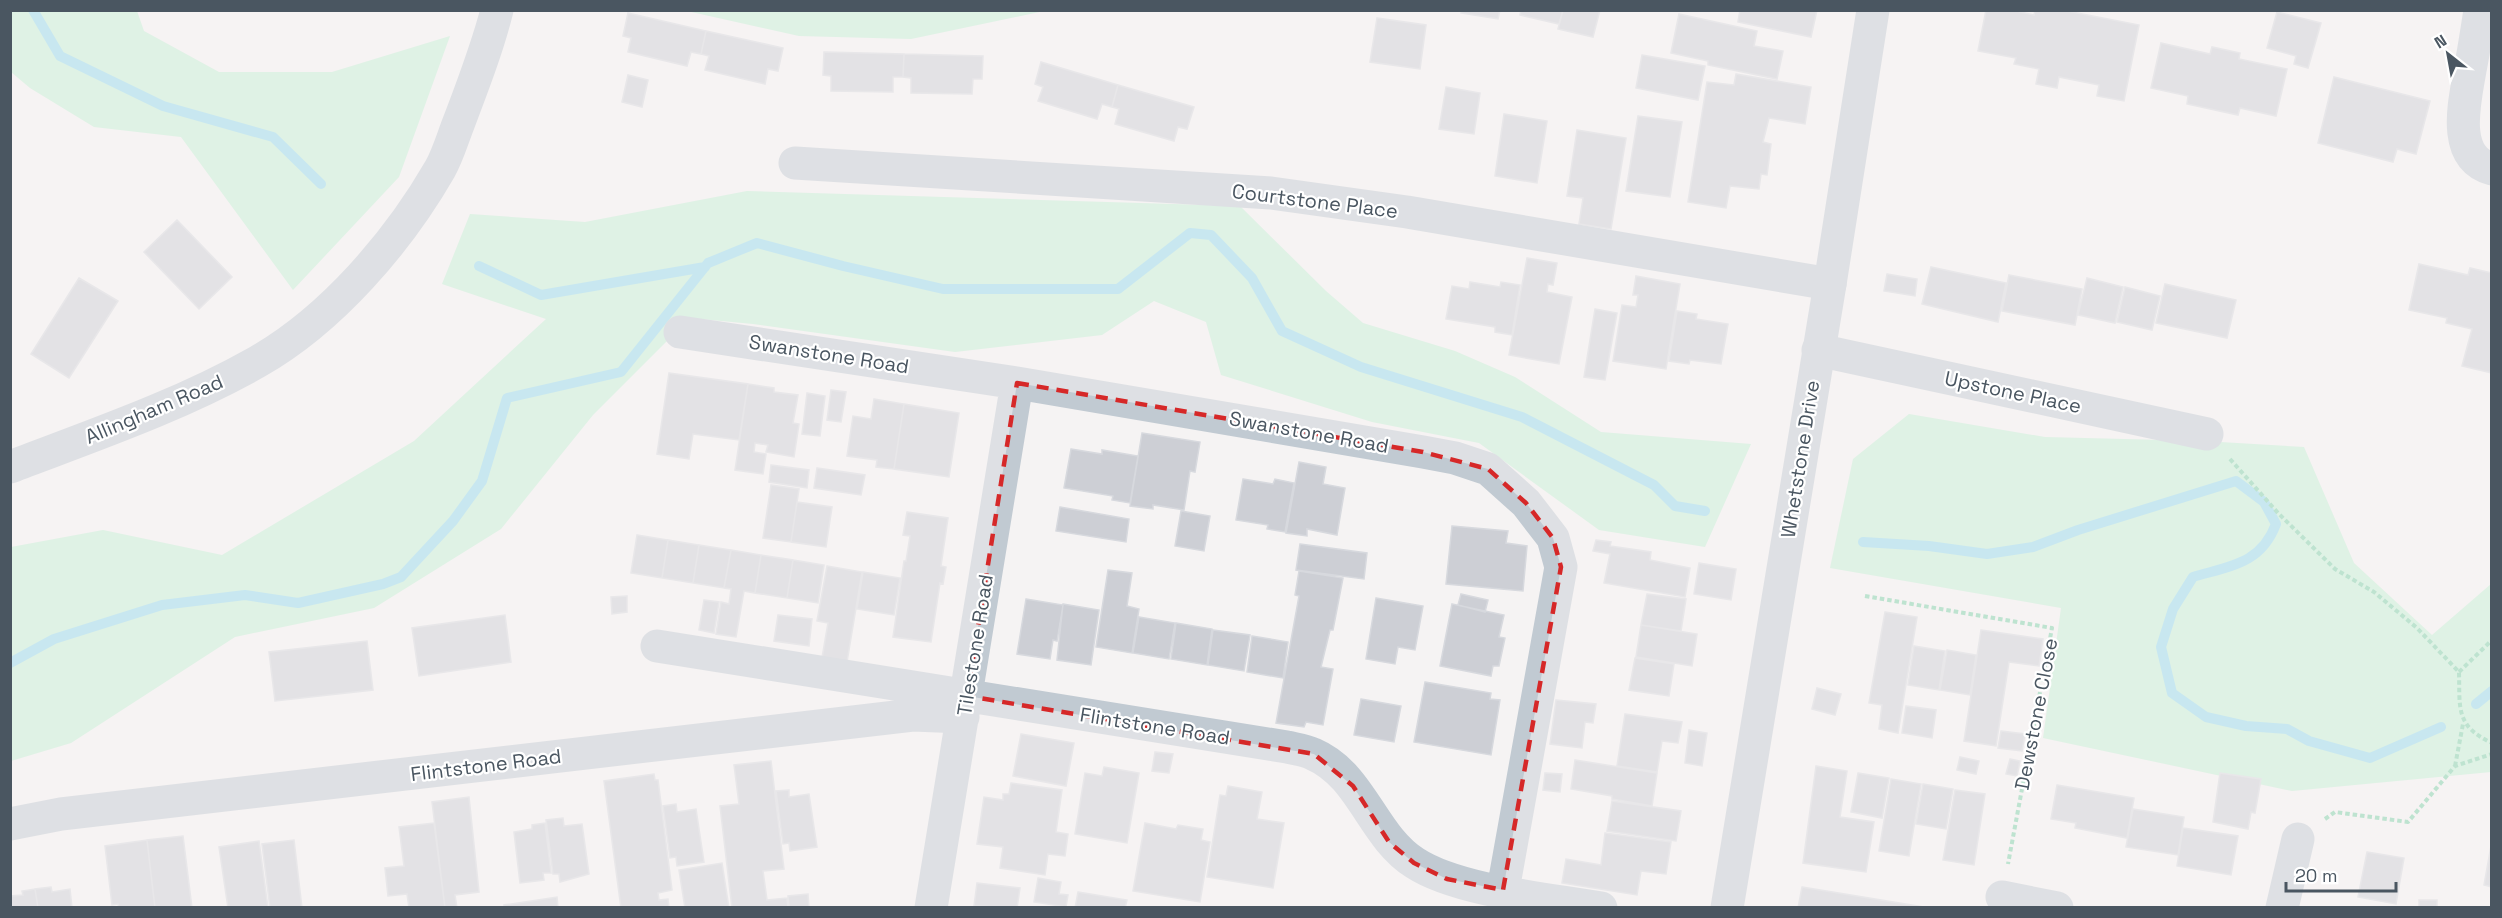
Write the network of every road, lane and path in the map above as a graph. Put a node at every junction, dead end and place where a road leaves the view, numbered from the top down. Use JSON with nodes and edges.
{"nodes":[{"id":1,"x":496,"y":10,"type":"edge"},
{"id":2,"x":1873,"y":10,"type":"edge"},
{"id":3,"x":2481,"y":10,"type":"edge"},
{"id":4,"x":795,"y":163,"type":"dead end"},
{"id":5,"x":2492,"y":169,"type":"edge"},
{"id":6,"x":1830,"y":284,"type":"junction"},
{"id":7,"x":680,"y":332,"type":"dead end"},
{"id":8,"x":1818,"y":350,"type":"junction"},
{"id":9,"x":1017,"y":382,"type":"junction"},
{"id":10,"x":2207,"y":434,"type":"joint"},
{"id":11,"x":10,"y":467,"type":"edge"},
{"id":12,"x":1865,"y":596,"type":"dead end"},
{"id":13,"x":2492,"y":640,"type":"edge"},
{"id":14,"x":657,"y":646,"type":"dead end"},
{"id":15,"x":2459,"y":672,"type":"junction"},
{"id":16,"x":965,"y":707,"type":"junction"},
{"id":17,"x":2464,"y":723,"type":"junction"},
{"id":18,"x":2492,"y":743,"type":"edge"},
{"id":19,"x":2492,"y":754,"type":"edge"},
{"id":20,"x":2455,"y":766,"type":"junction"},
{"id":21,"x":10,"y":824,"type":"edge"},
{"id":22,"x":2298,"y":839,"type":"joint"},
{"id":23,"x":1503,"y":890,"type":"junction"},
{"id":24,"x":2002,"y":897,"type":"joint"},
{"id":25,"x":931,"y":908,"type":"edge"},
{"id":26,"x":1601,"y":908,"type":"edge"},
{"id":27,"x":1727,"y":908,"type":"edge"},
{"id":28,"x":2057,"y":908,"type":"edge"},
{"id":29,"x":2282,"y":908,"type":"edge"}],
"edges":[{"from":1,"to":11,"type":"street","name":"Allingham Road"},
{"from":2,"to":6,"type":"street","name":"Whetstone Drive"},
{"from":3,"to":5,"type":"street"},
{"from":4,"to":6,"type":"street","name":"Courtstone Place"},
{"from":6,"to":8,"type":"street","name":"Whetstone Drive"},
{"from":7,"to":9,"type":"street","name":"Swanstone Road"},
{"from":8,"to":10,"type":"street","name":"Upstone Place"},
{"from":8,"to":27,"type":"street","name":"Whetstone Drive"},
{"from":9,"to":16,"type":"street","name":"Tilestone Road"},
{"from":9,"to":23,"type":"street","name":"Swanstone Road"},
{"from":10,"to":15,"type":"path"},
{"from":12,"to":24,"type":"path","name":"Dewstone Close"},
{"from":13,"to":15,"type":"path"},
{"from":14,"to":16,"type":"street","name":"Flintstone Road"},
{"from":15,"to":17,"type":"path"},
{"from":16,"to":21,"type":"street","name":"Flintstone Road"},
{"from":16,"to":23,"type":"street","name":"Flintstone Road"},
{"from":16,"to":25,"type":"street","name":"Tilestone Road"},
{"from":17,"to":18,"type":"path"},
{"from":17,"to":20,"type":"path"},
{"from":19,"to":20,"type":"path"},
{"from":20,"to":22,"type":"path"},
{"from":22,"to":29,"type":"street"},
{"from":23,"to":26,"type":"street","name":"Flintstone Road"},
{"from":24,"to":28,"type":"street"}]}
